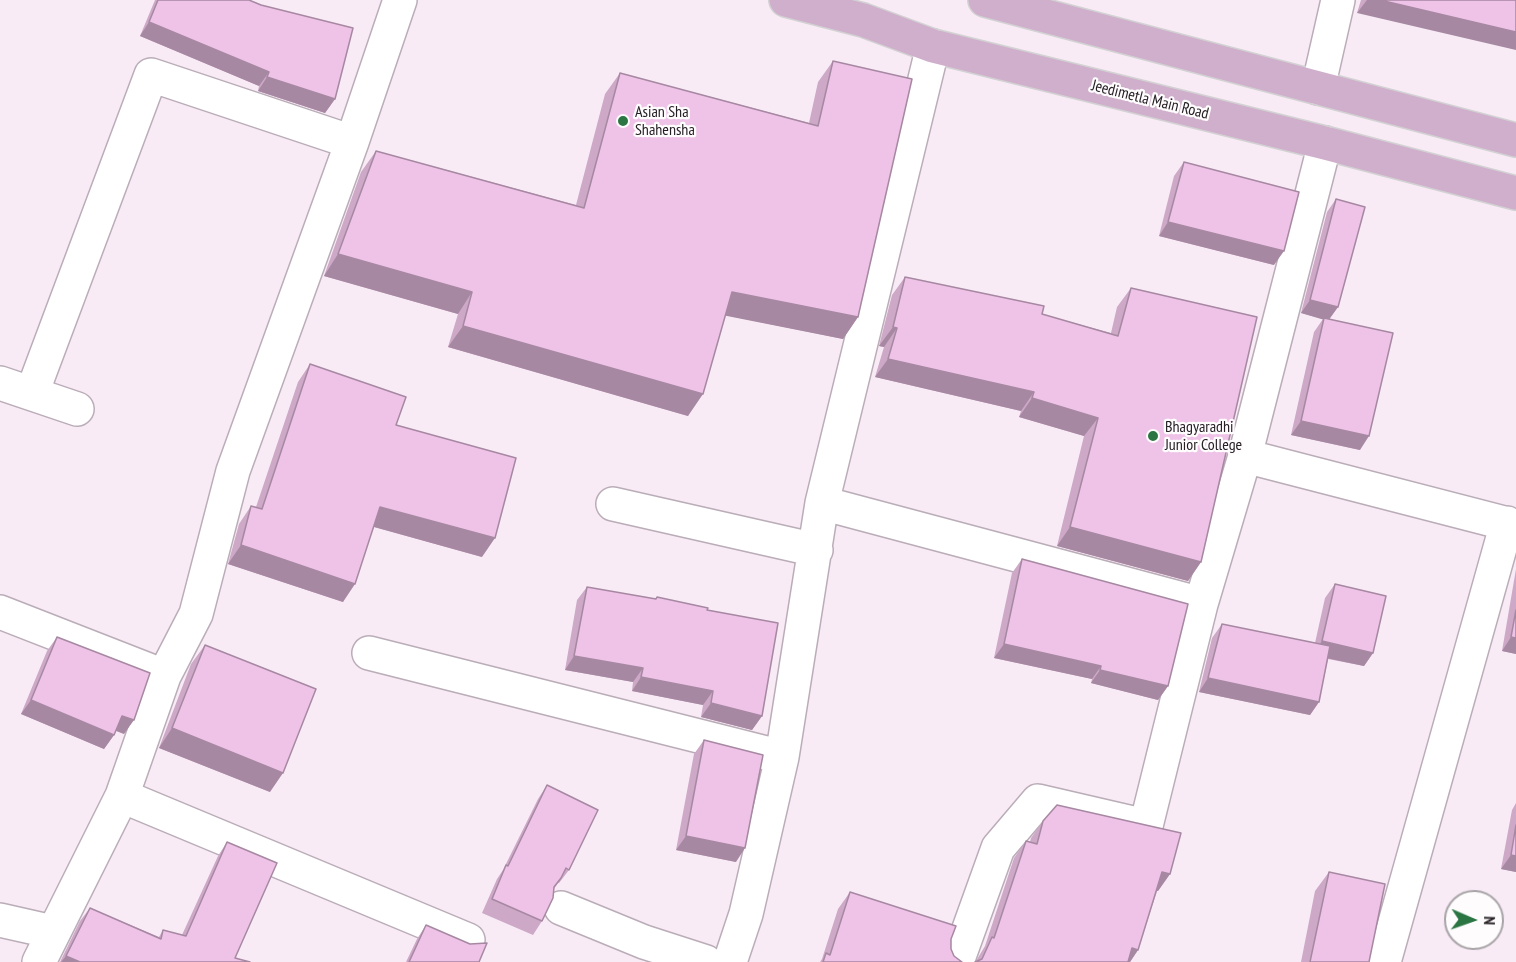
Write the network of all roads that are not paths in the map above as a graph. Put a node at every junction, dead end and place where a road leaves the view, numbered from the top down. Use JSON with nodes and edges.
{"nodes":[{"id":1,"x":400,"y":0,"type":"edge"},
{"id":2,"x":786,"y":0,"type":"edge"},
{"id":3,"x":985,"y":0,"type":"edge"},
{"id":4,"x":1338,"y":0,"type":"edge"},
{"id":5,"x":1021,"y":4,"type":"edge"},
{"id":6,"x":933,"y":46,"type":"junction"},
{"id":7,"x":1318,"y":88,"type":"junction"},
{"id":8,"x":1516,"y":140,"type":"edge"},
{"id":9,"x":352,"y":142,"type":"junction"},
{"id":10,"x":1325,"y":143,"type":"junction"},
{"id":11,"x":1516,"y":193,"type":"edge"},
{"id":12,"x":0,"y":383,"type":"edge"},
{"id":13,"x":32,"y":393,"type":"junction"},
{"id":14,"x":77,"y":409,"type":"dead end"},
{"id":15,"x":1245,"y":456,"type":"junction"},
{"id":16,"x":822,"y":503,"type":"junction"},
{"id":17,"x":613,"y":504,"type":"dead end"},
{"id":18,"x":1512,"y":525,"type":"edge"},
{"id":19,"x":816,"y":550,"type":"junction"},
{"id":20,"x":1201,"y":604,"type":"junction"},
{"id":21,"x":0,"y":612,"type":"edge"},
{"id":22,"x":369,"y":653,"type":"dead end"},
{"id":23,"x":164,"y":676,"type":"junction"},
{"id":24,"x":782,"y":757,"type":"junction"},
{"id":25,"x":122,"y":796,"type":"junction"},
{"id":26,"x":561,"y":908,"type":"dead end"},
{"id":27,"x":0,"y":920,"type":"edge"},
{"id":28,"x":53,"y":932,"type":"junction"},
{"id":29,"x":468,"y":940,"type":"edge"},
{"id":30,"x":39,"y":962,"type":"edge"},
{"id":31,"x":706,"y":962,"type":"edge"},
{"id":32,"x":730,"y":962,"type":"edge"},
{"id":33,"x":957,"y":962,"type":"edge"},
{"id":34,"x":1384,"y":962,"type":"edge"}],
"edges":[{"from":1,"to":9,"type":"street"},
{"from":2,"to":6,"type":"main road","name":"Jeedimetla Main Road"},
{"from":3,"to":5,"type":"main road"},
{"from":4,"to":7,"type":"street"},
{"from":5,"to":7,"type":"main road"},
{"from":6,"to":10,"type":"main road","name":"Jeedimetla Main Road"},
{"from":6,"to":16,"type":"street"},
{"from":7,"to":8,"type":"main road"},
{"from":9,"to":13,"type":"street"},
{"from":9,"to":23,"type":"street"},
{"from":10,"to":11,"type":"main road","name":"Jeedimetla Main Road"},
{"from":10,"to":15,"type":"street"},
{"from":12,"to":13,"type":"street"},
{"from":13,"to":14,"type":"street"},
{"from":15,"to":18,"type":"street"},
{"from":15,"to":20,"type":"street"},
{"from":16,"to":19,"type":"street"},
{"from":16,"to":20,"type":"street"},
{"from":17,"to":19,"type":"street"},
{"from":18,"to":34,"type":"street"},
{"from":19,"to":24,"type":"street"},
{"from":20,"to":33,"type":"street"},
{"from":21,"to":23,"type":"street"},
{"from":22,"to":24,"type":"street"},
{"from":23,"to":25,"type":"street"},
{"from":24,"to":32,"type":"street"},
{"from":25,"to":28,"type":"street"},
{"from":25,"to":29,"type":"street"},
{"from":26,"to":31,"type":"street"},
{"from":27,"to":28,"type":"street"},
{"from":28,"to":30,"type":"street"}]}
